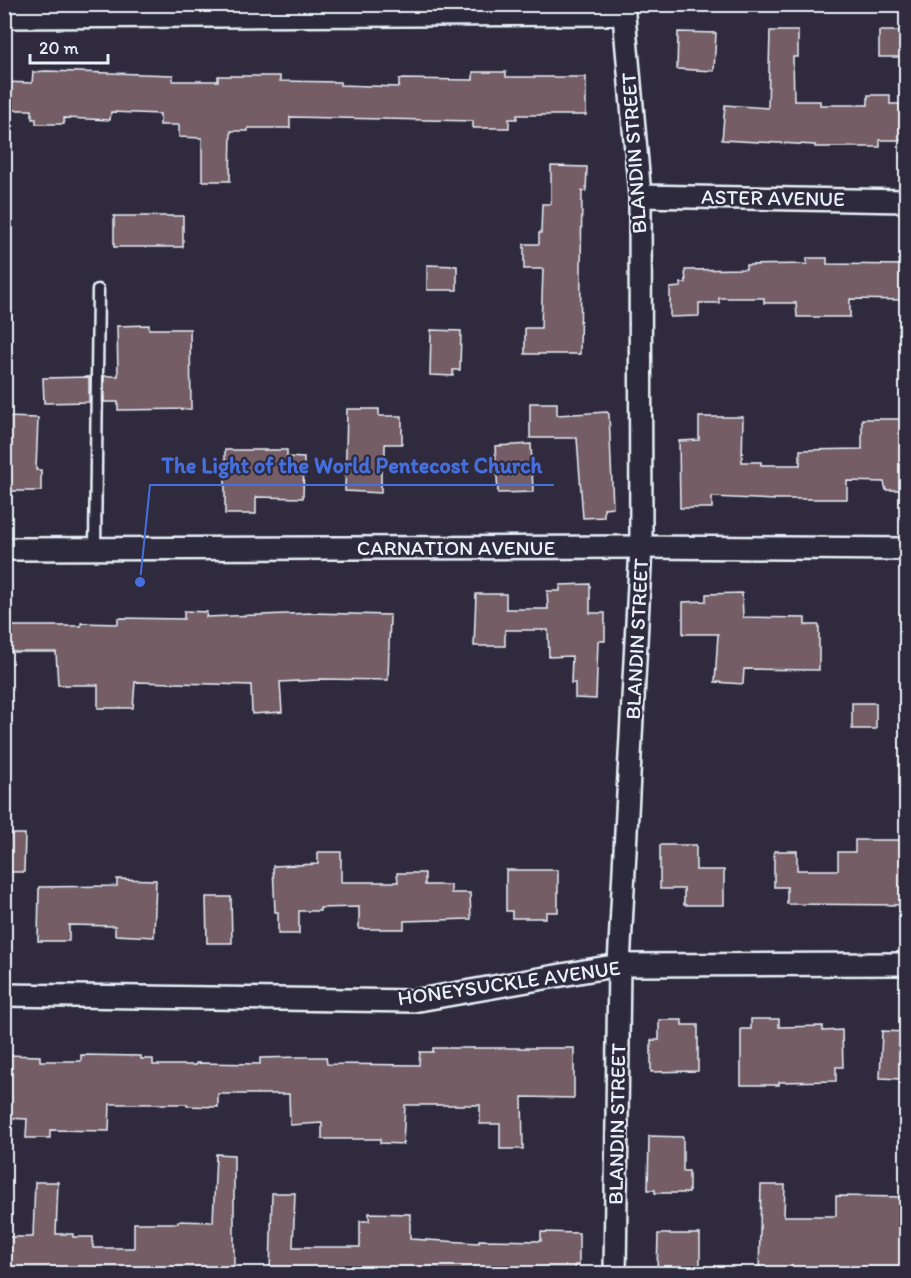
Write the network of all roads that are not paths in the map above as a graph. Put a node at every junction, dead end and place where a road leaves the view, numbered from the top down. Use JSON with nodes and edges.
{"nodes":[{"id":1,"x":623,"y":9,"type":"edge"},
{"id":2,"x":4,"y":17,"type":"edge"},
{"id":3,"x":640,"y":196,"type":"junction"},
{"id":4,"x":906,"y":201,"type":"edge"},
{"id":5,"x":98,"y":291,"type":"dead end"},
{"id":6,"x":641,"y":547,"type":"junction"},
{"id":7,"x":95,"y":548,"type":"junction"},
{"id":8,"x":4,"y":549,"type":"edge"},
{"id":9,"x":906,"y":549,"type":"edge"},
{"id":10,"x":906,"y":964,"type":"edge"},
{"id":11,"x":619,"y":965,"type":"junction"},
{"id":12,"x":4,"y":995,"type":"edge"},
{"id":13,"x":615,"y":1274,"type":"edge"}],
"edges":[{"from":1,"to":2,"type":"street"},
{"from":1,"to":3,"type":"street","name":"BLANDIN STREET"},
{"from":3,"to":4,"type":"street","name":"ASTER AVENUE"},
{"from":3,"to":6,"type":"street","name":"BLANDIN STREET"},
{"from":5,"to":7,"type":"lane"},
{"from":6,"to":7,"type":"street","name":"CARNATION AVENUE"},
{"from":6,"to":9,"type":"street","name":"CARNATION AVENUE"},
{"from":6,"to":11,"type":"street","name":"BLANDIN STREET"},
{"from":7,"to":8,"type":"street","name":"CARNATION AVENUE"},
{"from":10,"to":11,"type":"street","name":"HONEYSUCKLE AVENUE"},
{"from":11,"to":12,"type":"street","name":"HONEYSUCKLE AVENUE"},
{"from":11,"to":13,"type":"street","name":"BLANDIN STREET"}]}
